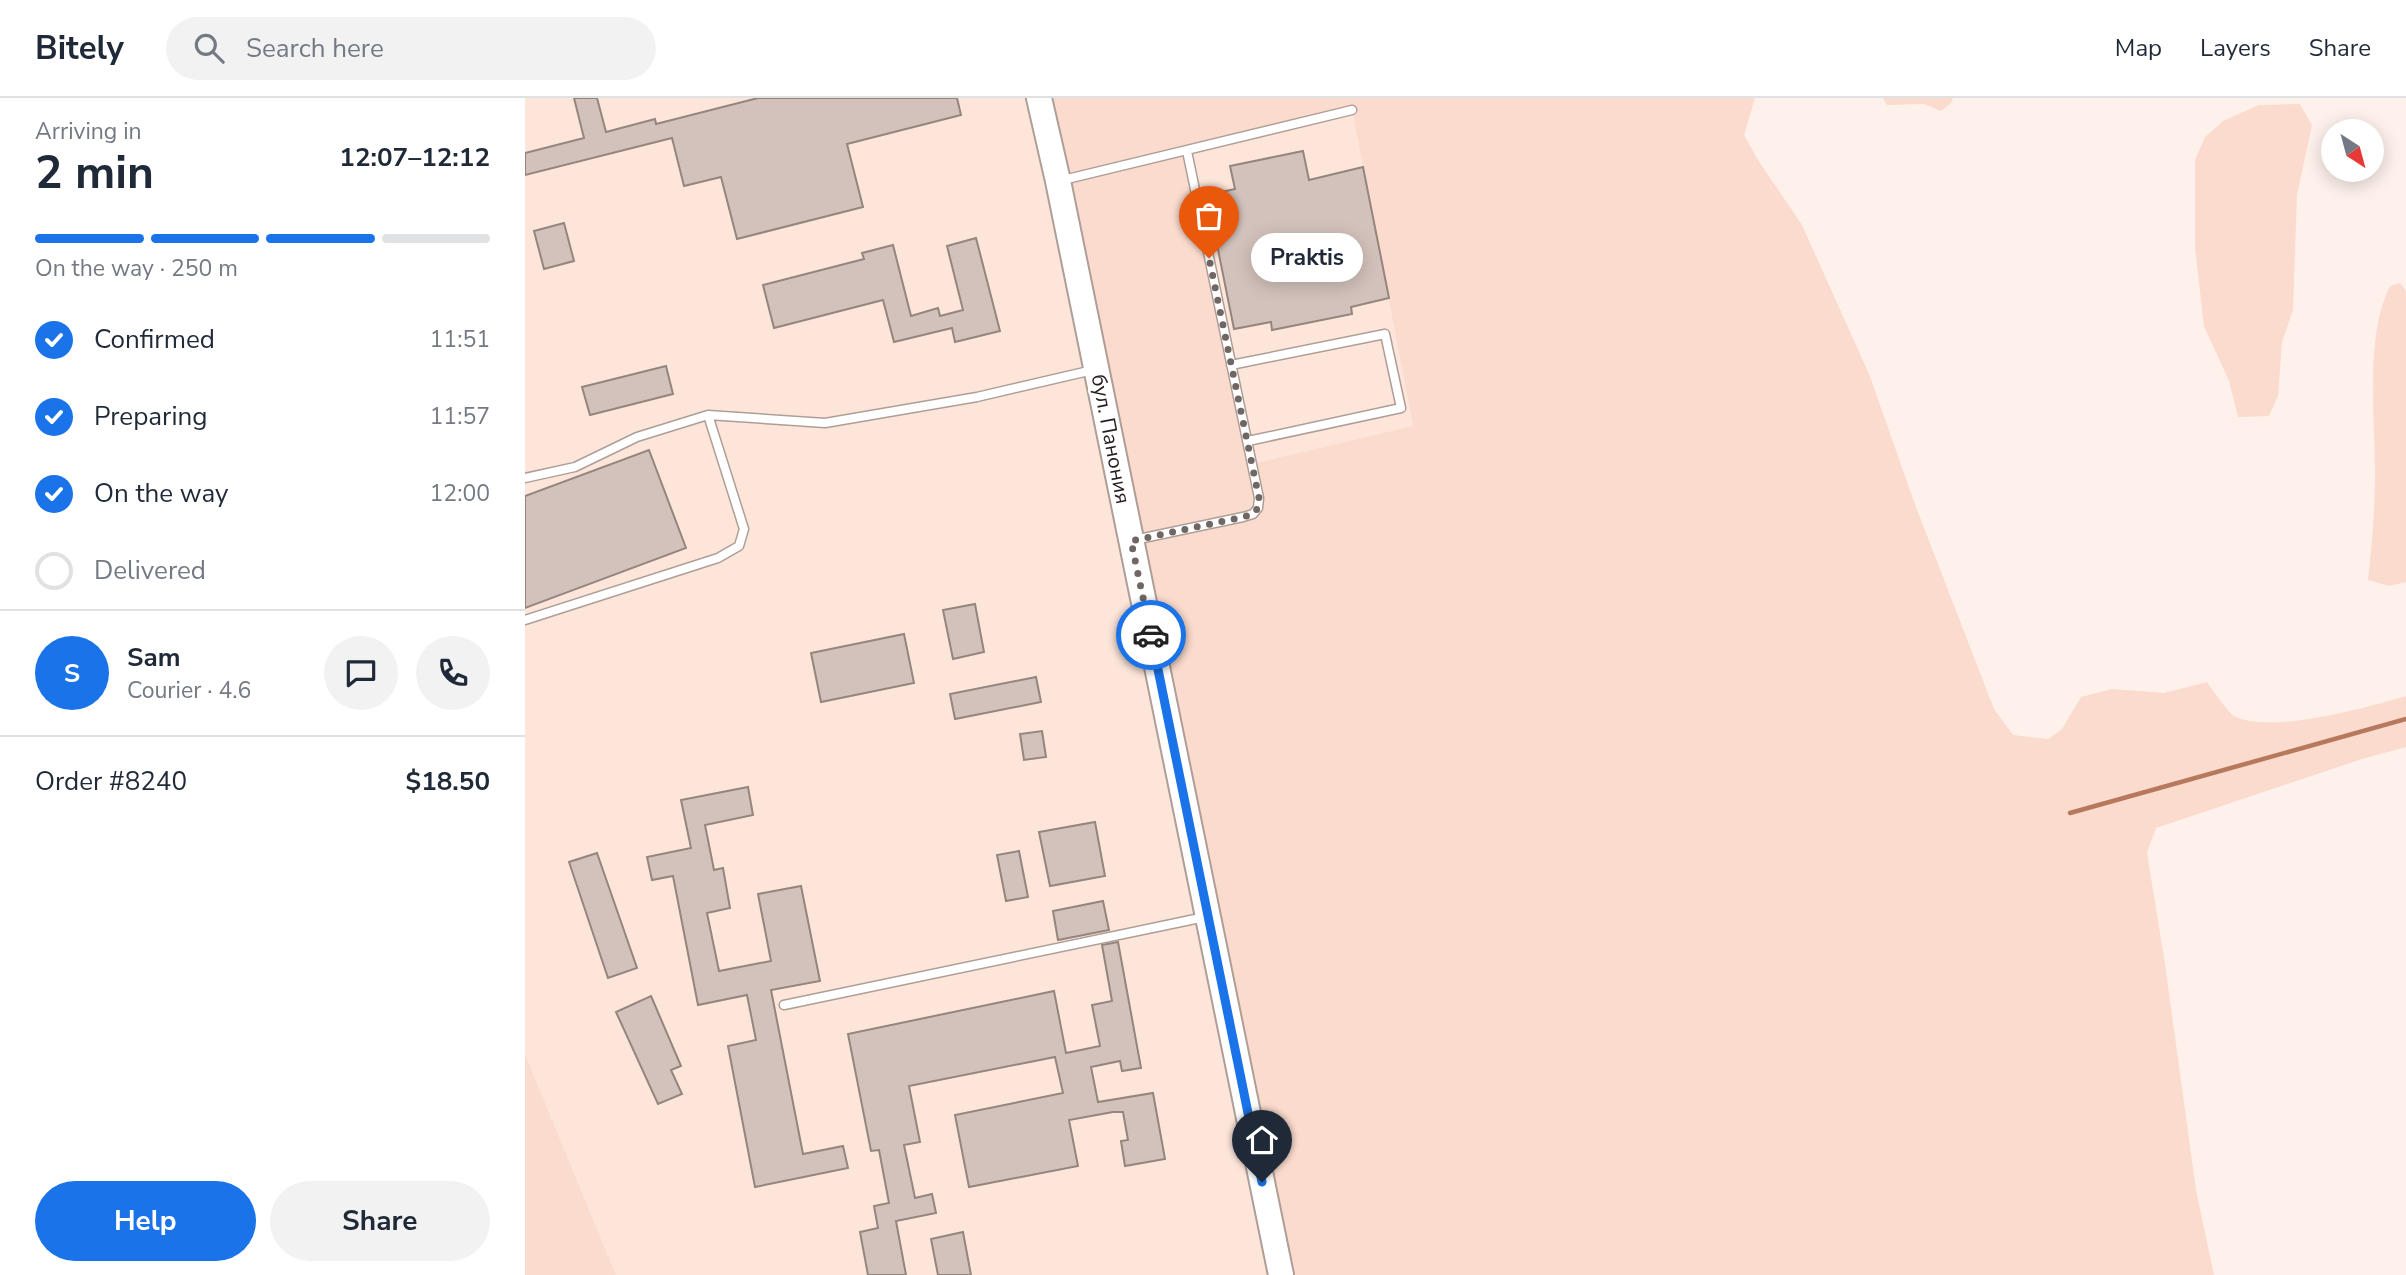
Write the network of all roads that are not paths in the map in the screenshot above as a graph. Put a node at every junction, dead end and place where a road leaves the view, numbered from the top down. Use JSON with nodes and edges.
{"nodes":[{"id":1,"x":1039,"y":98,"type":"edge"},
{"id":2,"x":1352,"y":110,"type":"dead end"},
{"id":3,"x":1187,"y":151,"type":"junction"},
{"id":4,"x":1058,"y":181,"type":"junction"},
{"id":5,"x":1231,"y":365,"type":"junction"},
{"id":6,"x":1097,"y":369,"type":"junction"},
{"id":7,"x":708,"y":415,"type":"junction"},
{"id":8,"x":1248,"y":441,"type":"junction"},
{"id":9,"x":525,"y":478,"type":"edge"},
{"id":10,"x":1131,"y":541,"type":"junction"},
{"id":11,"x":525,"y":620,"type":"edge"},
{"id":12,"x":1208,"y":916,"type":"junction"},
{"id":13,"x":784,"y":1005,"type":"dead end"},
{"id":14,"x":1281,"y":1275,"type":"edge"}],
"edges":[{"from":1,"to":4,"type":"main road","name":"бул. Панония"},
{"from":2,"to":3,"type":"lane"},
{"from":3,"to":4,"type":"lane"},
{"from":3,"to":5,"type":"lane"},
{"from":4,"to":6,"type":"main road","name":"бул. Панония"},
{"from":5,"to":8,"type":"lane"},
{"from":5,"to":8,"type":"lane"},
{"from":6,"to":7,"type":"lane"},
{"from":6,"to":10,"type":"main road","name":"бул. Панония"},
{"from":7,"to":9,"type":"lane"},
{"from":7,"to":11,"type":"lane"},
{"from":8,"to":10,"type":"lane"},
{"from":10,"to":12,"type":"main road","name":"бул. Панония"},
{"from":12,"to":13,"type":"lane"},
{"from":12,"to":14,"type":"main road","name":"бул. Панония"}]}
